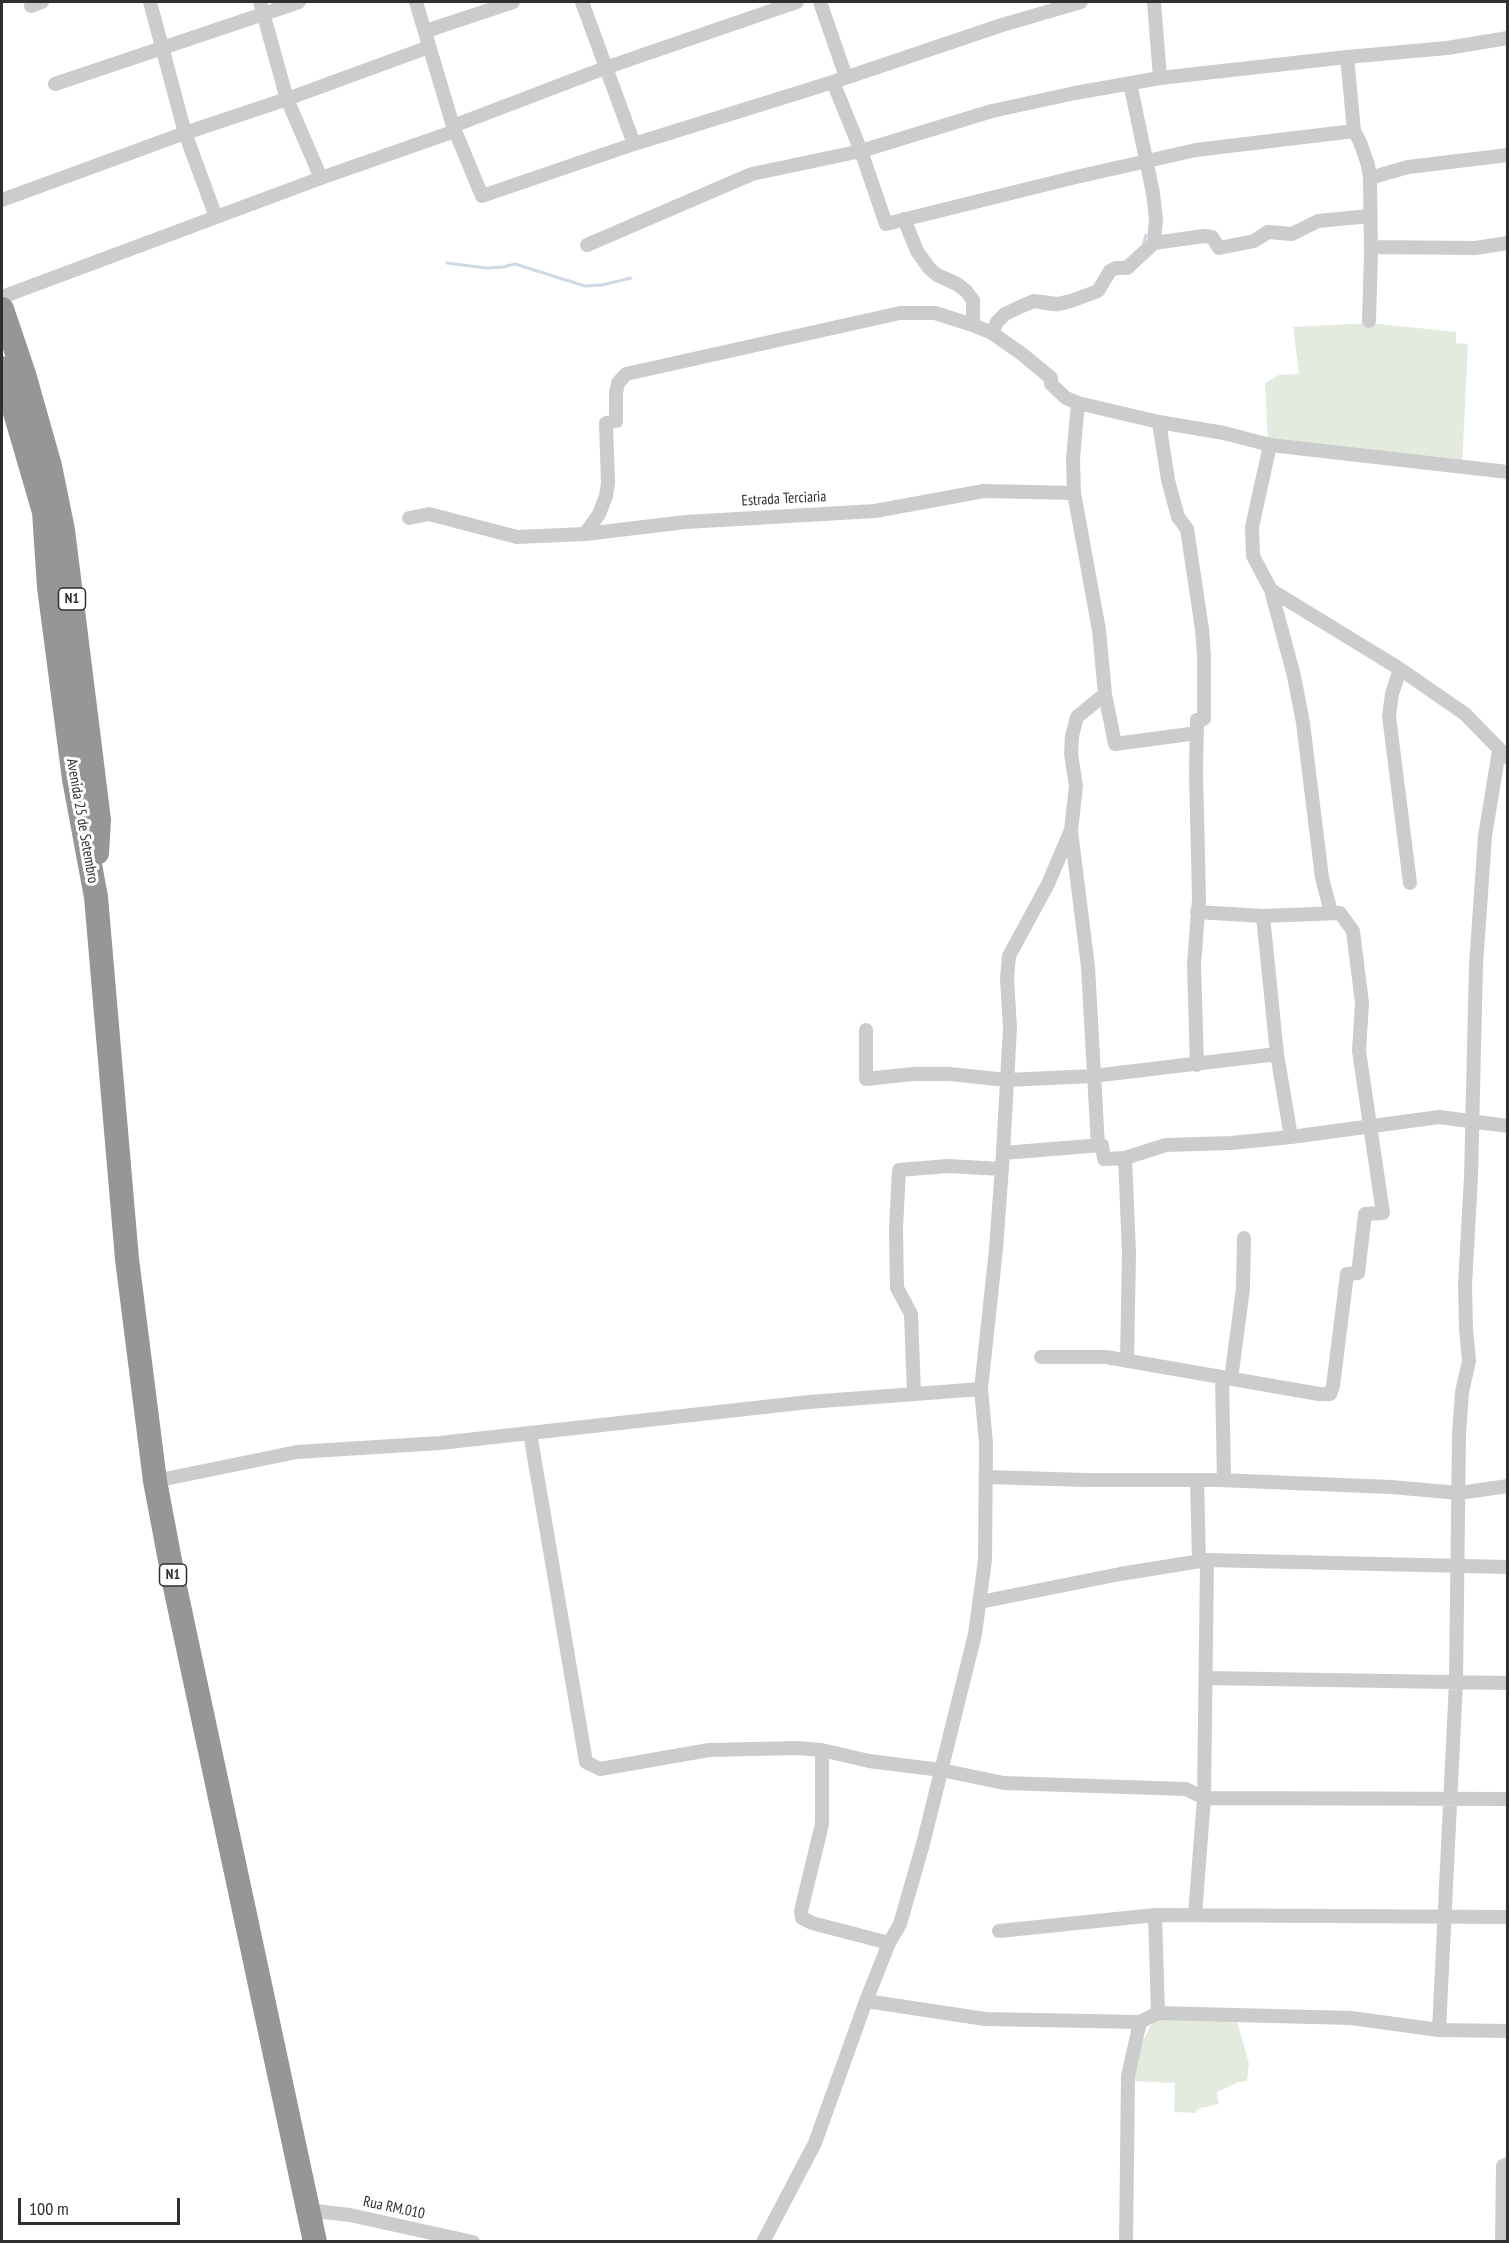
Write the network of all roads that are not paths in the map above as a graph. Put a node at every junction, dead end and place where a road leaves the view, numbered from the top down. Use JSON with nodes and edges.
{"nodes":[{"id":1,"x":150,"y":2,"type":"edge"},
{"id":2,"x":299,"y":2,"type":"edge"},
{"id":3,"x":416,"y":2,"type":"edge"},
{"id":4,"x":513,"y":2,"type":"edge"},
{"id":5,"x":582,"y":2,"type":"edge"},
{"id":6,"x":797,"y":2,"type":"edge"},
{"id":7,"x":820,"y":2,"type":"edge"},
{"id":8,"x":1081,"y":2,"type":"edge"},
{"id":9,"x":1154,"y":2,"type":"edge"},
{"id":10,"x":262,"y":7,"type":"edge"},
{"id":11,"x":426,"y":31,"type":"junction"},
{"id":12,"x":1508,"y":38,"type":"edge"},
{"id":13,"x":163,"y":47,"type":"junction"},
{"id":14,"x":429,"y":47,"type":"junction"},
{"id":15,"x":1347,"y":57,"type":"junction"},
{"id":16,"x":605,"y":68,"type":"junction"},
{"id":17,"x":1160,"y":78,"type":"junction"},
{"id":18,"x":840,"y":80,"type":"junction"},
{"id":19,"x":1130,"y":83,"type":"junction"},
{"id":20,"x":55,"y":84,"type":"dead end"},
{"id":21,"x":287,"y":99,"type":"junction"},
{"id":22,"x":454,"y":128,"type":"junction"},
{"id":23,"x":1354,"y":131,"type":"junction"},
{"id":24,"x":185,"y":133,"type":"junction"},
{"id":25,"x":634,"y":144,"type":"junction"},
{"id":26,"x":861,"y":151,"type":"junction"},
{"id":27,"x":1508,"y":155,"type":"edge"},
{"id":28,"x":1146,"y":161,"type":"junction"},
{"id":29,"x":321,"y":178,"type":"junction"},
{"id":30,"x":1370,"y":178,"type":"junction"},
{"id":31,"x":2,"y":200,"type":"edge"},
{"id":32,"x":1370,"y":216,"type":"junction"},
{"id":33,"x":216,"y":217,"type":"junction"},
{"id":34,"x":904,"y":219,"type":"junction"},
{"id":35,"x":1154,"y":243,"type":"junction"},
{"id":36,"x":1508,"y":243,"type":"edge"},
{"id":37,"x":587,"y":245,"type":"dead end"},
{"id":38,"x":1371,"y":247,"type":"junction"},
{"id":39,"x":2,"y":297,"type":"edge"},
{"id":40,"x":2,"y":309,"type":"edge"},
{"id":41,"x":1369,"y":321,"type":"dead end"},
{"id":42,"x":973,"y":325,"type":"junction"},
{"id":43,"x":992,"y":333,"type":"junction"},
{"id":44,"x":2,"y":368,"type":"edge"},
{"id":45,"x":1078,"y":403,"type":"junction"},
{"id":46,"x":1159,"y":422,"type":"junction"},
{"id":47,"x":1270,"y":445,"type":"junction"},
{"id":48,"x":1508,"y":472,"type":"edge"},
{"id":49,"x":1074,"y":493,"type":"junction"},
{"id":50,"x":409,"y":518,"type":"dead end"},
{"id":51,"x":585,"y":534,"type":"junction"},
{"id":52,"x":1271,"y":590,"type":"junction"},
{"id":53,"x":1400,"y":669,"type":"junction"},
{"id":54,"x":1105,"y":694,"type":"junction"},
{"id":55,"x":1197,"y":733,"type":"junction"},
{"id":56,"x":1503,"y":754,"type":"edge"},
{"id":57,"x":1071,"y":830,"type":"junction"},
{"id":58,"x":1410,"y":883,"type":"dead end"},
{"id":59,"x":96,"y":897,"type":"junction"},
{"id":60,"x":1197,"y":912,"type":"junction"},
{"id":61,"x":1331,"y":912,"type":"junction"},
{"id":62,"x":1263,"y":916,"type":"junction"},
{"id":63,"x":866,"y":1030,"type":"dead end"},
{"id":64,"x":1277,"y":1054,"type":"junction"},
{"id":65,"x":1197,"y":1065,"type":"junction"},
{"id":66,"x":1093,"y":1076,"type":"junction"},
{"id":67,"x":1007,"y":1080,"type":"junction"},
{"id":68,"x":1472,"y":1121,"type":"junction"},
{"id":69,"x":1371,"y":1126,"type":"junction"},
{"id":70,"x":1508,"y":1126,"type":"edge"},
{"id":71,"x":1291,"y":1137,"type":"junction"},
{"id":72,"x":1098,"y":1146,"type":"junction"},
{"id":73,"x":1003,"y":1153,"type":"junction"},
{"id":74,"x":1125,"y":1158,"type":"junction"},
{"id":75,"x":1002,"y":1169,"type":"junction"},
{"id":76,"x":1244,"y":1238,"type":"dead end"},
{"id":77,"x":1041,"y":1357,"type":"dead end"},
{"id":78,"x":1127,"y":1360,"type":"junction"},
{"id":79,"x":1226,"y":1378,"type":"junction"},
{"id":80,"x":981,"y":1389,"type":"junction"},
{"id":81,"x":914,"y":1394,"type":"junction"},
{"id":82,"x":530,"y":1433,"type":"junction"},
{"id":83,"x":987,"y":1478,"type":"junction"},
{"id":84,"x":1197,"y":1480,"type":"junction"},
{"id":85,"x":1224,"y":1480,"type":"junction"},
{"id":86,"x":155,"y":1481,"type":"junction"},
{"id":87,"x":1508,"y":1486,"type":"edge"},
{"id":88,"x":1459,"y":1493,"type":"junction"},
{"id":89,"x":1203,"y":1560,"type":"junction"},
{"id":90,"x":1458,"y":1566,"type":"junction"},
{"id":91,"x":1508,"y":1567,"type":"edge"},
{"id":92,"x":981,"y":1595,"type":"junction"},
{"id":93,"x":1206,"y":1678,"type":"junction"},
{"id":94,"x":1456,"y":1682,"type":"junction"},
{"id":95,"x":1508,"y":1683,"type":"edge"},
{"id":96,"x":822,"y":1750,"type":"junction"},
{"id":97,"x":941,"y":1770,"type":"junction"},
{"id":98,"x":1451,"y":1797,"type":"junction"},
{"id":99,"x":1204,"y":1798,"type":"junction"},
{"id":100,"x":1508,"y":1799,"type":"edge"},
{"id":101,"x":1155,"y":1915,"type":"junction"},
{"id":102,"x":1195,"y":1915,"type":"junction"},
{"id":103,"x":1446,"y":1917,"type":"junction"},
{"id":104,"x":1508,"y":1917,"type":"edge"},
{"id":105,"x":999,"y":1931,"type":"dead end"},
{"id":106,"x":890,"y":1943,"type":"junction"},
{"id":107,"x":866,"y":2001,"type":"junction"},
{"id":108,"x":1158,"y":2013,"type":"junction"},
{"id":109,"x":1140,"y":2022,"type":"junction"},
{"id":110,"x":1439,"y":2030,"type":"junction"},
{"id":111,"x":1508,"y":2031,"type":"edge"},
{"id":112,"x":1508,"y":2164,"type":"edge"},
{"id":113,"x":307,"y":2210,"type":"junction"},
{"id":114,"x":315,"y":2241,"type":"edge"},
{"id":115,"x":473,"y":2241,"type":"edge"},
{"id":116,"x":763,"y":2241,"type":"edge"},
{"id":117,"x":1126,"y":2241,"type":"edge"},
{"id":118,"x":1502,"y":2241,"type":"edge"}],
"edges":[{"from":1,"to":13,"type":"street"},
{"from":2,"to":10,"type":"street"},
{"from":3,"to":11,"type":"street"},
{"from":4,"to":11,"type":"street"},
{"from":5,"to":16,"type":"street"},
{"from":6,"to":16,"type":"street"},
{"from":7,"to":18,"type":"street"},
{"from":8,"to":18,"type":"street"},
{"from":9,"to":17,"type":"street"},
{"from":10,"to":13,"type":"street"},
{"from":10,"to":21,"type":"street"},
{"from":11,"to":14,"type":"street"},
{"from":12,"to":15,"type":"street"},
{"from":13,"to":20,"type":"street"},
{"from":13,"to":24,"type":"street"},
{"from":14,"to":21,"type":"street"},
{"from":14,"to":22,"type":"street"},
{"from":15,"to":17,"type":"street"},
{"from":15,"to":23,"type":"street"},
{"from":16,"to":22,"type":"street"},
{"from":16,"to":25,"type":"street"},
{"from":17,"to":19,"type":"street"},
{"from":18,"to":25,"type":"street"},
{"from":18,"to":26,"type":"street"},
{"from":19,"to":26,"type":"street"},
{"from":19,"to":28,"type":"street"},
{"from":21,"to":24,"type":"street"},
{"from":21,"to":29,"type":"street"},
{"from":22,"to":25,"type":"street"},
{"from":22,"to":29,"type":"street"},
{"from":23,"to":28,"type":"street"},
{"from":23,"to":30,"type":"street"},
{"from":24,"to":31,"type":"street"},
{"from":24,"to":33,"type":"street"},
{"from":26,"to":34,"type":"street"},
{"from":26,"to":37,"type":"street"},
{"from":27,"to":30,"type":"street"},
{"from":28,"to":34,"type":"street"},
{"from":28,"to":35,"type":"street"},
{"from":29,"to":33,"type":"street"},
{"from":30,"to":32,"type":"street"},
{"from":32,"to":35,"type":"street"},
{"from":32,"to":38,"type":"street"},
{"from":33,"to":39,"type":"street"},
{"from":34,"to":42,"type":"street"},
{"from":35,"to":43,"type":"street"},
{"from":36,"to":38,"type":"street"},
{"from":38,"to":41,"type":"street"},
{"from":40,"to":59,"type":"highway","name":"Avenida 25 de Setembro","number":"N1"},
{"from":42,"to":43,"type":"street"},
{"from":42,"to":51,"type":"street"},
{"from":43,"to":45,"type":"street"},
{"from":44,"to":59,"type":"highway","name":"Avenida 25 de Setembro","number":"N1"},
{"from":45,"to":46,"type":"street"},
{"from":45,"to":49,"type":"street"},
{"from":46,"to":47,"type":"street"},
{"from":46,"to":55,"type":"street"},
{"from":47,"to":48,"type":"street"},
{"from":47,"to":52,"type":"street"},
{"from":49,"to":51,"type":"street","name":"Estrada Terciaria"},
{"from":49,"to":54,"type":"street"},
{"from":50,"to":51,"type":"street","name":"Estrada Terciaria"},
{"from":52,"to":53,"type":"street"},
{"from":52,"to":61,"type":"street"},
{"from":53,"to":56,"type":"street"},
{"from":53,"to":58,"type":"street"},
{"from":54,"to":55,"type":"street"},
{"from":54,"to":57,"type":"street"},
{"from":55,"to":60,"type":"street"},
{"from":56,"to":68,"type":"street"},
{"from":57,"to":66,"type":"street"},
{"from":57,"to":67,"type":"street"},
{"from":59,"to":86,"type":"highway","number":"N1"},
{"from":60,"to":62,"type":"street"},
{"from":60,"to":65,"type":"street"},
{"from":61,"to":62,"type":"street"},
{"from":61,"to":69,"type":"street"},
{"from":62,"to":64,"type":"street"},
{"from":63,"to":67,"type":"street"},
{"from":64,"to":65,"type":"street"},
{"from":64,"to":71,"type":"street"},
{"from":65,"to":66,"type":"street"},
{"from":66,"to":67,"type":"street"},
{"from":66,"to":72,"type":"street"},
{"from":67,"to":73,"type":"street"},
{"from":68,"to":69,"type":"street"},
{"from":68,"to":70,"type":"street"},
{"from":68,"to":88,"type":"street"},
{"from":69,"to":71,"type":"street"},
{"from":69,"to":79,"type":"street"},
{"from":71,"to":74,"type":"street"},
{"from":72,"to":73,"type":"street"},
{"from":72,"to":74,"type":"street"},
{"from":73,"to":75,"type":"street"},
{"from":74,"to":78,"type":"street"},
{"from":75,"to":80,"type":"street"},
{"from":75,"to":81,"type":"street"},
{"from":76,"to":79,"type":"street"},
{"from":77,"to":78,"type":"street"},
{"from":78,"to":79,"type":"street"},
{"from":79,"to":85,"type":"street"},
{"from":80,"to":81,"type":"street"},
{"from":80,"to":83,"type":"street"},
{"from":81,"to":82,"type":"street"},
{"from":82,"to":86,"type":"street"},
{"from":82,"to":96,"type":"street"},
{"from":83,"to":84,"type":"street"},
{"from":83,"to":92,"type":"street"},
{"from":84,"to":85,"type":"street"},
{"from":84,"to":89,"type":"street"},
{"from":85,"to":88,"type":"street"},
{"from":86,"to":113,"type":"highway","number":"N1"},
{"from":87,"to":88,"type":"street"},
{"from":88,"to":90,"type":"street"},
{"from":89,"to":90,"type":"street"},
{"from":89,"to":92,"type":"street"},
{"from":89,"to":93,"type":"street"},
{"from":90,"to":91,"type":"street"},
{"from":90,"to":94,"type":"street"},
{"from":92,"to":97,"type":"street"},
{"from":93,"to":94,"type":"street"},
{"from":93,"to":99,"type":"street"},
{"from":94,"to":95,"type":"street"},
{"from":94,"to":98,"type":"street"},
{"from":96,"to":97,"type":"street"},
{"from":96,"to":106,"type":"street"},
{"from":97,"to":99,"type":"street"},
{"from":97,"to":106,"type":"street"},
{"from":98,"to":99,"type":"street"},
{"from":98,"to":100,"type":"street"},
{"from":98,"to":103,"type":"street"},
{"from":99,"to":102,"type":"street"},
{"from":101,"to":102,"type":"street"},
{"from":101,"to":105,"type":"street"},
{"from":101,"to":108,"type":"street"},
{"from":102,"to":103,"type":"street"},
{"from":103,"to":104,"type":"street"},
{"from":103,"to":110,"type":"street"},
{"from":106,"to":107,"type":"street"},
{"from":107,"to":109,"type":"street"},
{"from":107,"to":116,"type":"street"},
{"from":108,"to":109,"type":"street"},
{"from":108,"to":110,"type":"street"},
{"from":109,"to":117,"type":"street"},
{"from":110,"to":111,"type":"street"},
{"from":112,"to":118,"type":"street"},
{"from":113,"to":114,"type":"highway","number":"N1"},
{"from":113,"to":115,"type":"street","name":"Rua RM.010"}]}
